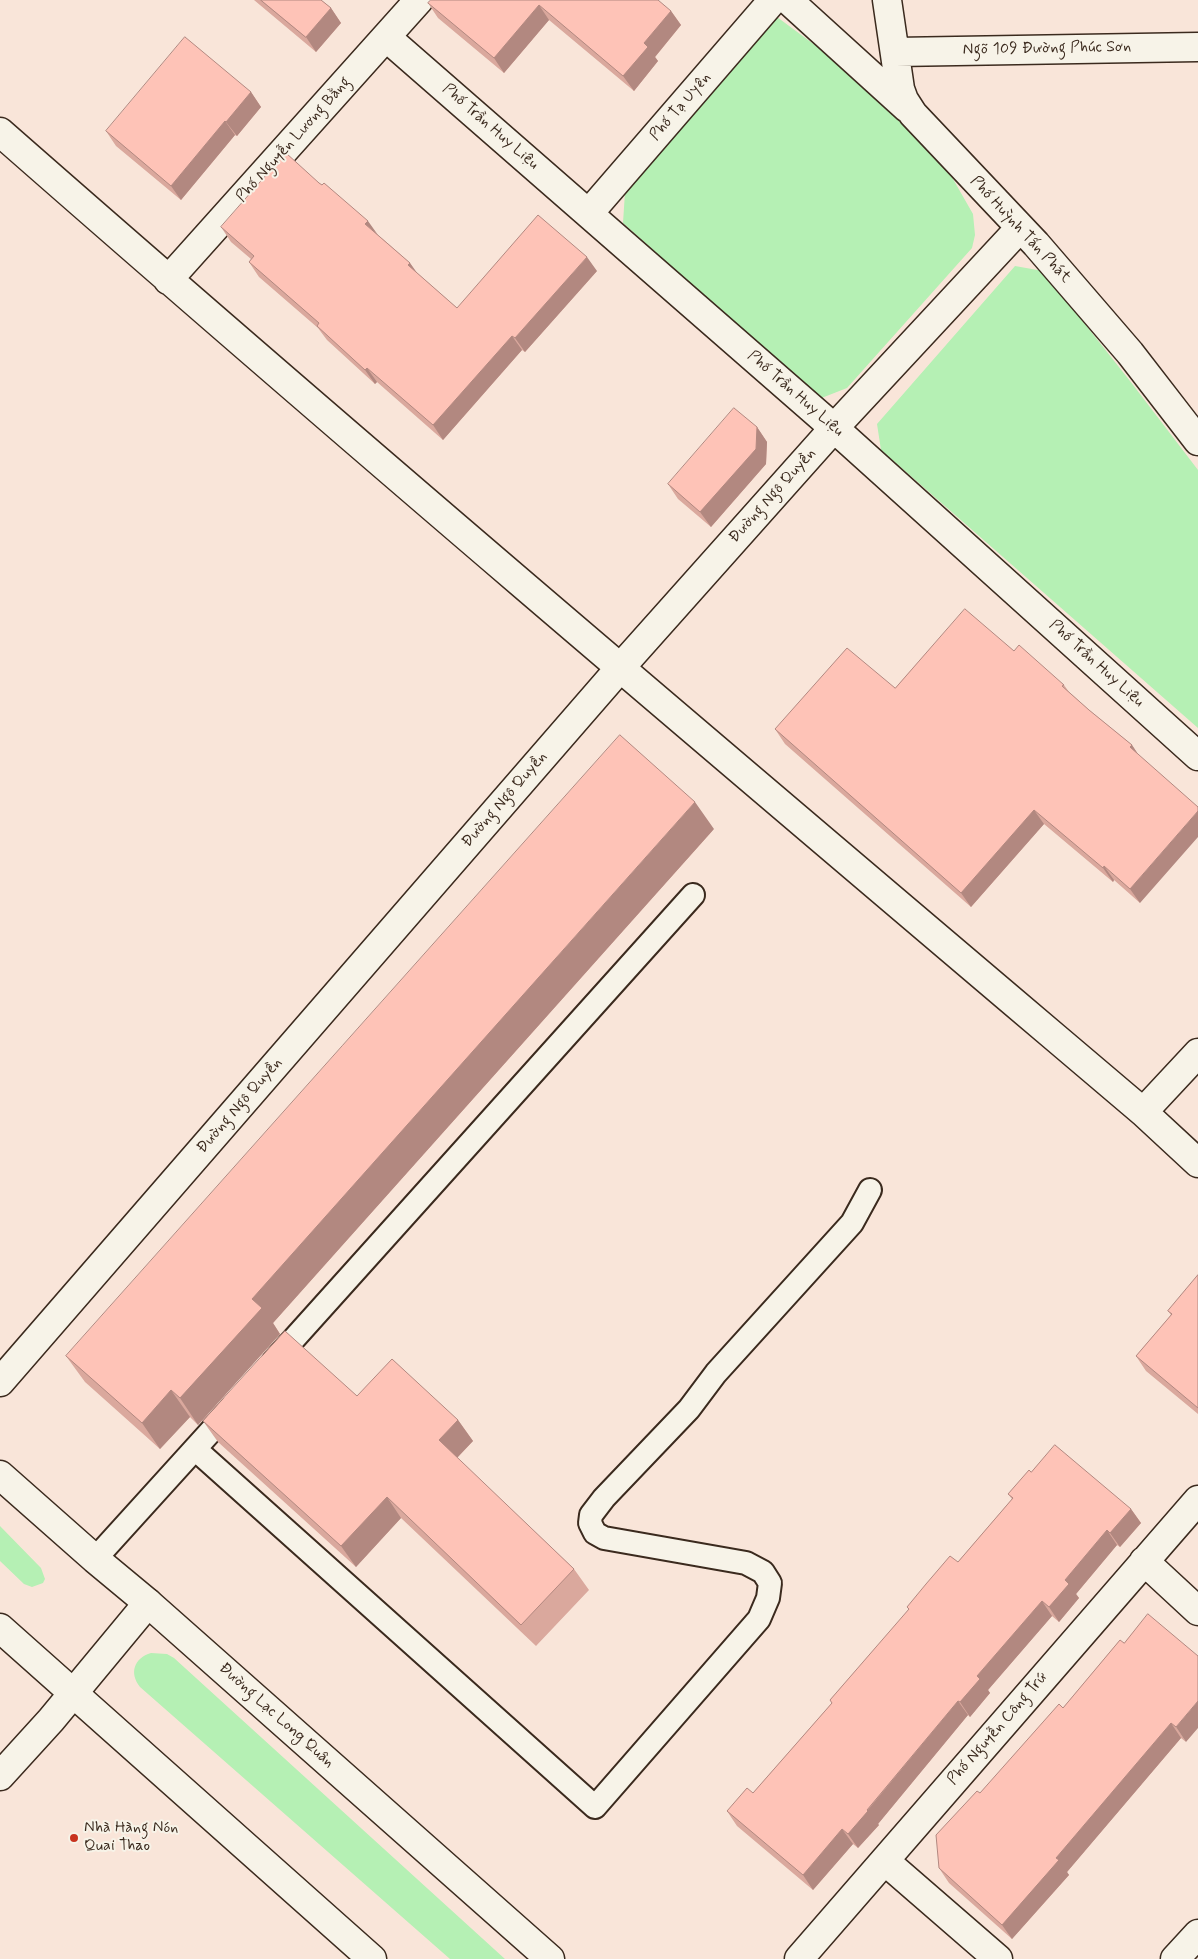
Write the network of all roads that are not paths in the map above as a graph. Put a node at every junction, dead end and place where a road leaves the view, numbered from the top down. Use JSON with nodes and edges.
{"nodes":[{"id":1,"x":419,"y":0,"type":"edge"},
{"id":2,"x":773,"y":0,"type":"edge"},
{"id":3,"x":788,"y":0,"type":"edge"},
{"id":4,"x":887,"y":0,"type":"edge"},
{"id":5,"x":386,"y":37,"type":"junction"},
{"id":6,"x":1198,"y":47,"type":"edge"},
{"id":7,"x":896,"y":52,"type":"junction"},
{"id":8,"x":913,"y":114,"type":"junction"},
{"id":9,"x":0,"y":132,"type":"edge"},
{"id":10,"x":589,"y":213,"type":"junction"},
{"id":11,"x":1020,"y":228,"type":"junction"},
{"id":12,"x":168,"y":280,"type":"junction"},
{"id":13,"x":834,"y":428,"type":"junction"},
{"id":14,"x":1198,"y":441,"type":"edge"},
{"id":15,"x":620,"y":668,"type":"junction"},
{"id":16,"x":1198,"y":756,"type":"edge"},
{"id":17,"x":693,"y":895,"type":"dead end"},
{"id":18,"x":1198,"y":1052,"type":"edge"},
{"id":19,"x":1143,"y":1112,"type":"junction"},
{"id":20,"x":1198,"y":1163,"type":"edge"},
{"id":21,"x":870,"y":1190,"type":"dead end"},
{"id":22,"x":0,"y":1382,"type":"edge"},
{"id":23,"x":195,"y":1449,"type":"junction"},
{"id":24,"x":0,"y":1475,"type":"edge"},
{"id":25,"x":1198,"y":1500,"type":"edge"},
{"id":26,"x":95,"y":1559,"type":"junction"},
{"id":27,"x":1144,"y":1561,"type":"junction"},
{"id":28,"x":148,"y":1603,"type":"junction"},
{"id":29,"x":1198,"y":1611,"type":"edge"},
{"id":30,"x":0,"y":1628,"type":"edge"},
{"id":31,"x":72,"y":1693,"type":"junction"},
{"id":32,"x":0,"y":1776,"type":"edge"},
{"id":33,"x":885,"y":1861,"type":"junction"},
{"id":34,"x":1198,"y":1934,"type":"edge"},
{"id":35,"x":372,"y":1959,"type":"edge"},
{"id":36,"x":550,"y":1959,"type":"edge"},
{"id":37,"x":799,"y":1959,"type":"edge"},
{"id":38,"x":998,"y":1959,"type":"edge"},
{"id":39,"x":1175,"y":1959,"type":"edge"}],
"edges":[{"from":1,"to":5,"type":"street","name":"Phố Nguyễn Lương Bằng"},
{"from":2,"to":10,"type":"street","name":"Phố Tạ Uyên"},
{"from":3,"to":8,"type":"street"},
{"from":4,"to":7,"type":"street","name":"Phố Huỳnh Tấn Phát"},
{"from":5,"to":10,"type":"street","name":"Phố Trần Huy Liệu"},
{"from":5,"to":12,"type":"street","name":"Phố Nguyễn Lương Bằng"},
{"from":6,"to":7,"type":"street","name":"Ngõ 109 Đường Phúc Sơn"},
{"from":7,"to":8,"type":"street","name":"Phố Huỳnh Tấn Phát"},
{"from":8,"to":11,"type":"street","name":"Phố Huỳnh Tấn Phát"},
{"from":9,"to":12,"type":"street"},
{"from":10,"to":13,"type":"street","name":"Phố Trần Huy Liệu"},
{"from":11,"to":13,"type":"street","name":"Đường Ngô Quyền"},
{"from":11,"to":14,"type":"street","name":"Phố Huỳnh Tấn Phát"},
{"from":12,"to":15,"type":"street"},
{"from":13,"to":15,"type":"street","name":"Đường Ngô Quyền"},
{"from":13,"to":16,"type":"street","name":"Phố Trần Huy Liệu"},
{"from":15,"to":19,"type":"street"},
{"from":15,"to":22,"type":"street","name":"Đường Ngô Quyền"},
{"from":17,"to":23,"type":"lane"},
{"from":18,"to":19,"type":"street"},
{"from":19,"to":20,"type":"street"},
{"from":21,"to":23,"type":"lane"},
{"from":23,"to":26,"type":"lane"},
{"from":24,"to":26,"type":"street","name":"Đường Lạc Long Quân"},
{"from":25,"to":27,"type":"street","name":"Phố Nguyễn Công Trứ"},
{"from":26,"to":28,"type":"street","name":"Đường Lạc Long Quân"},
{"from":27,"to":29,"type":"street"},
{"from":27,"to":33,"type":"street","name":"Phố Nguyễn Công Trứ"},
{"from":28,"to":31,"type":"street"},
{"from":28,"to":36,"type":"street","name":"Đường Lạc Long Quân"},
{"from":30,"to":31,"type":"street"},
{"from":31,"to":32,"type":"street"},
{"from":31,"to":35,"type":"street"},
{"from":33,"to":37,"type":"street","name":"Phố Nguyễn Công Trứ"},
{"from":33,"to":38,"type":"street"},
{"from":34,"to":39,"type":"street"}]}
